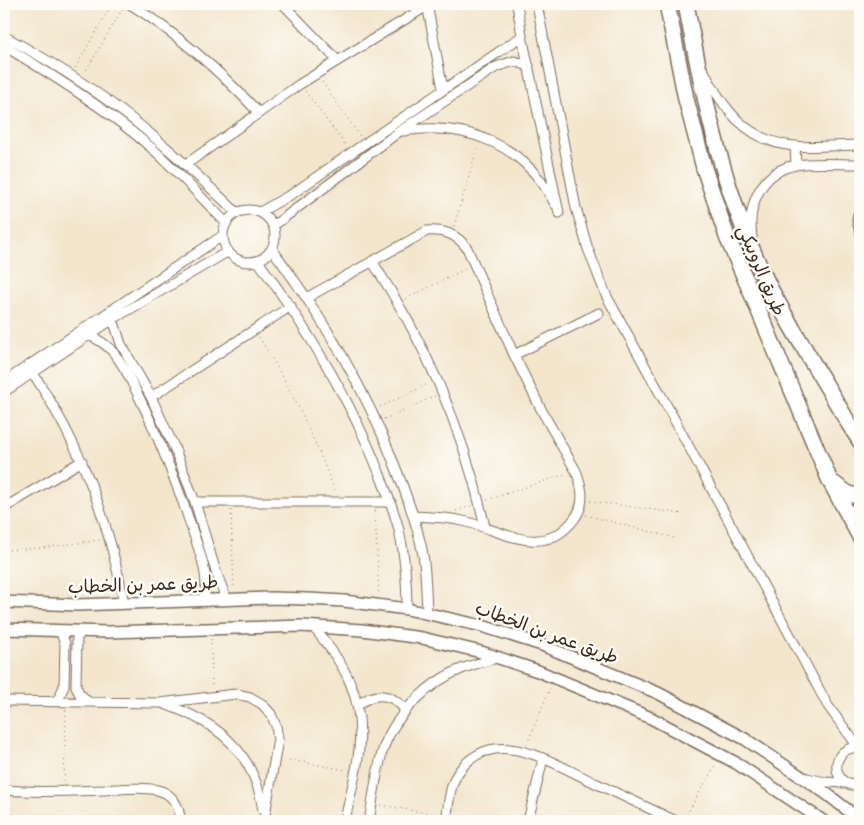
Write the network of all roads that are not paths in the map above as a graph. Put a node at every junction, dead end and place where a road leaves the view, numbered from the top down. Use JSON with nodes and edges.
{"nodes":[{"id":1,"x":130,"y":4,"type":"edge"},
{"id":2,"x":283,"y":4,"type":"edge"},
{"id":3,"x":517,"y":4,"type":"edge"},
{"id":4,"x":537,"y":4,"type":"edge"},
{"id":5,"x":667,"y":4,"type":"edge"},
{"id":6,"x":686,"y":4,"type":"edge"},
{"id":7,"x":427,"y":5,"type":"edge"},
{"id":8,"x":4,"y":36,"type":"edge"},
{"id":9,"x":522,"y":36,"type":"junction"},
{"id":10,"x":4,"y":46,"type":"edge"},
{"id":11,"x":695,"y":52,"type":"junction"},
{"id":12,"x":337,"y":60,"type":"junction"},
{"id":13,"x":529,"y":66,"type":"junction"},
{"id":14,"x":443,"y":89,"type":"junction"},
{"id":15,"x":258,"y":112,"type":"junction"},
{"id":16,"x":400,"y":132,"type":"junction"},
{"id":17,"x":858,"y":144,"type":"edge"},
{"id":18,"x":795,"y":146,"type":"junction"},
{"id":19,"x":860,"y":164,"type":"edge"},
{"id":20,"x":185,"y":165,"type":"junction"},
{"id":21,"x":796,"y":165,"type":"junction"},
{"id":22,"x":576,"y":208,"type":"junction"},
{"id":23,"x":860,"y":209,"type":"edge"},
{"id":24,"x":260,"y":212,"type":"junction"},
{"id":25,"x":237,"y":213,"type":"junction"},
{"id":26,"x":559,"y":213,"type":"junction"},
{"id":27,"x":226,"y":223,"type":"junction"},
{"id":28,"x":273,"y":226,"type":"junction"},
{"id":29,"x":222,"y":236,"type":"junction"},
{"id":30,"x":860,"y":236,"type":"edge"},
{"id":31,"x":272,"y":249,"type":"junction"},
{"id":32,"x":227,"y":252,"type":"junction"},
{"id":33,"x":755,"y":254,"type":"junction"},
{"id":34,"x":258,"y":261,"type":"junction"},
{"id":35,"x":372,"y":261,"type":"junction"},
{"id":36,"x":308,"y":298,"type":"junction"},
{"id":37,"x":291,"y":306,"type":"junction"},
{"id":38,"x":599,"y":313,"type":"dead end"},
{"id":39,"x":113,"y":319,"type":"junction"},
{"id":40,"x":89,"y":335,"type":"junction"},
{"id":41,"x":514,"y":355,"type":"junction"},
{"id":42,"x":33,"y":372,"type":"junction"},
{"id":43,"x":4,"y":382,"type":"edge"},
{"id":44,"x":4,"y":392,"type":"edge"},
{"id":45,"x":151,"y":397,"type":"junction"},
{"id":46,"x":860,"y":441,"type":"edge"},
{"id":47,"x":82,"y":461,"type":"junction"},
{"id":48,"x":830,"y":481,"type":"junction"},
{"id":49,"x":860,"y":495,"type":"edge"},
{"id":50,"x":195,"y":502,"type":"junction"},
{"id":51,"x":391,"y":502,"type":"junction"},
{"id":52,"x":4,"y":508,"type":"edge"},
{"id":53,"x":413,"y":516,"type":"junction"},
{"id":54,"x":485,"y":527,"type":"junction"},
{"id":55,"x":860,"y":537,"type":"edge"},
{"id":56,"x":231,"y":599,"type":"junction"},
{"id":57,"x":204,"y":600,"type":"junction"},
{"id":58,"x":4,"y":602,"type":"edge"},
{"id":59,"x":124,"y":604,"type":"junction"},
{"id":60,"x":407,"y":609,"type":"junction"},
{"id":61,"x":427,"y":612,"type":"junction"},
{"id":62,"x":313,"y":627,"type":"junction"},
{"id":63,"x":4,"y":629,"type":"edge"},
{"id":64,"x":60,"y":631,"type":"junction"},
{"id":65,"x":82,"y":631,"type":"junction"},
{"id":66,"x":497,"y":658,"type":"junction"},
{"id":67,"x":4,"y":701,"type":"edge"},
{"id":68,"x":54,"y":702,"type":"junction"},
{"id":69,"x":88,"y":702,"type":"junction"},
{"id":70,"x":160,"y":703,"type":"junction"},
{"id":71,"x":358,"y":705,"type":"junction"},
{"id":72,"x":405,"y":710,"type":"junction"},
{"id":73,"x":860,"y":748,"type":"edge"},
{"id":74,"x":543,"y":759,"type":"junction"},
{"id":75,"x":803,"y":778,"type":"junction"},
{"id":76,"x":846,"y":783,"type":"junction"},
{"id":77,"x":860,"y":785,"type":"edge"},
{"id":78,"x":4,"y":790,"type":"edge"},
{"id":79,"x":446,"y":819,"type":"edge"},
{"id":80,"x":860,"y":820,"type":"edge"},
{"id":81,"x":180,"y":821,"type":"edge"},
{"id":82,"x":264,"y":821,"type":"edge"},
{"id":83,"x":345,"y":821,"type":"edge"},
{"id":84,"x":369,"y":821,"type":"edge"},
{"id":85,"x":528,"y":821,"type":"edge"},
{"id":86,"x":676,"y":821,"type":"edge"},
{"id":87,"x":823,"y":821,"type":"edge"}],
"edges":[{"from":1,"to":15,"type":"street"},
{"from":2,"to":12,"type":"street"},
{"from":3,"to":9,"type":"street"},
{"from":4,"to":22,"type":"street"},
{"from":5,"to":48,"type":"main road","name":"طريق الروبيكي"},
{"from":6,"to":11,"type":"main road","name":"طريق الروبيكي"},
{"from":7,"to":12,"type":"street"},
{"from":7,"to":14,"type":"street"},
{"from":8,"to":20,"type":"street"},
{"from":9,"to":13,"type":"street"},
{"from":9,"to":14,"type":"street"},
{"from":10,"to":27,"type":"street"},
{"from":11,"to":18,"type":"street"},
{"from":11,"to":33,"type":"main road","name":"طريق الروبيكي"},
{"from":12,"to":15,"type":"street"},
{"from":13,"to":16,"type":"street"},
{"from":13,"to":26,"type":"street"},
{"from":14,"to":24,"type":"street"},
{"from":15,"to":20,"type":"street"},
{"from":16,"to":26,"type":"street"},
{"from":16,"to":28,"type":"street"},
{"from":17,"to":18,"type":"street"},
{"from":18,"to":21,"type":"street"},
{"from":19,"to":21,"type":"street"},
{"from":20,"to":25,"type":"street"},
{"from":21,"to":33,"type":"street"},
{"from":22,"to":26,"type":"street"},
{"from":22,"to":73,"type":"street"},
{"from":23,"to":30,"type":"lane"},
{"from":24,"to":25,"type":"street"},
{"from":24,"to":28,"type":"street"},
{"from":25,"to":27,"type":"street"},
{"from":27,"to":29,"type":"street"},
{"from":28,"to":31,"type":"street"},
{"from":29,"to":32,"type":"street"},
{"from":29,"to":43,"type":"street"},
{"from":31,"to":34,"type":"street"},
{"from":31,"to":36,"type":"street"},
{"from":32,"to":34,"type":"street"},
{"from":32,"to":39,"type":"street"},
{"from":33,"to":46,"type":"main road","name":"طريق الروبيكي"},
{"from":34,"to":37,"type":"street"},
{"from":35,"to":36,"type":"street"},
{"from":35,"to":41,"type":"street"},
{"from":35,"to":54,"type":"street"},
{"from":36,"to":53,"type":"street"},
{"from":37,"to":45,"type":"street"},
{"from":37,"to":51,"type":"street"},
{"from":38,"to":41,"type":"street"},
{"from":39,"to":40,"type":"street"},
{"from":39,"to":45,"type":"street"},
{"from":40,"to":42,"type":"street"},
{"from":40,"to":57,"type":"street"},
{"from":41,"to":54,"type":"street"},
{"from":42,"to":44,"type":"street"},
{"from":42,"to":47,"type":"street"},
{"from":45,"to":50,"type":"street"},
{"from":47,"to":52,"type":"street"},
{"from":47,"to":59,"type":"street"},
{"from":48,"to":49,"type":"main road"},
{"from":48,"to":55,"type":"main road","name":"طريق الروبيكي"},
{"from":50,"to":51,"type":"street"},
{"from":50,"to":56,"type":"street"},
{"from":51,"to":60,"type":"street"},
{"from":53,"to":54,"type":"street"},
{"from":53,"to":61,"type":"street"},
{"from":56,"to":57,"type":"street","name":"طريق عمر بن الخطاب"},
{"from":56,"to":60,"type":"street","name":"طريق عمر بن الخطاب"},
{"from":57,"to":59,"type":"street","name":"طريق عمر بن الخطاب"},
{"from":58,"to":59,"type":"street","name":"طريق عمر بن الخطاب"},
{"from":60,"to":61,"type":"street","name":"طريق عمر بن الخطاب"},
{"from":61,"to":75,"type":"street","name":"طريق عمر بن الخطاب"},
{"from":62,"to":65,"type":"street"},
{"from":62,"to":66,"type":"street"},
{"from":62,"to":71,"type":"street"},
{"from":63,"to":64,"type":"street"},
{"from":64,"to":65,"type":"street"},
{"from":64,"to":68,"type":"street"},
{"from":65,"to":69,"type":"street"},
{"from":66,"to":72,"type":"street"},
{"from":66,"to":87,"type":"street"},
{"from":67,"to":68,"type":"street"},
{"from":68,"to":69,"type":"street"},
{"from":69,"to":70,"type":"street"},
{"from":70,"to":82,"type":"street"},
{"from":70,"to":82,"type":"street"},
{"from":71,"to":72,"type":"street"},
{"from":71,"to":83,"type":"street"},
{"from":72,"to":84,"type":"street"},
{"from":73,"to":76,"type":"street"},
{"from":74,"to":79,"type":"street"},
{"from":74,"to":85,"type":"street"},
{"from":74,"to":86,"type":"street"},
{"from":75,"to":76,"type":"street"},
{"from":75,"to":80,"type":"street","name":"طريق عمر بن الخطاب"},
{"from":76,"to":77,"type":"street"},
{"from":78,"to":81,"type":"street"}]}
